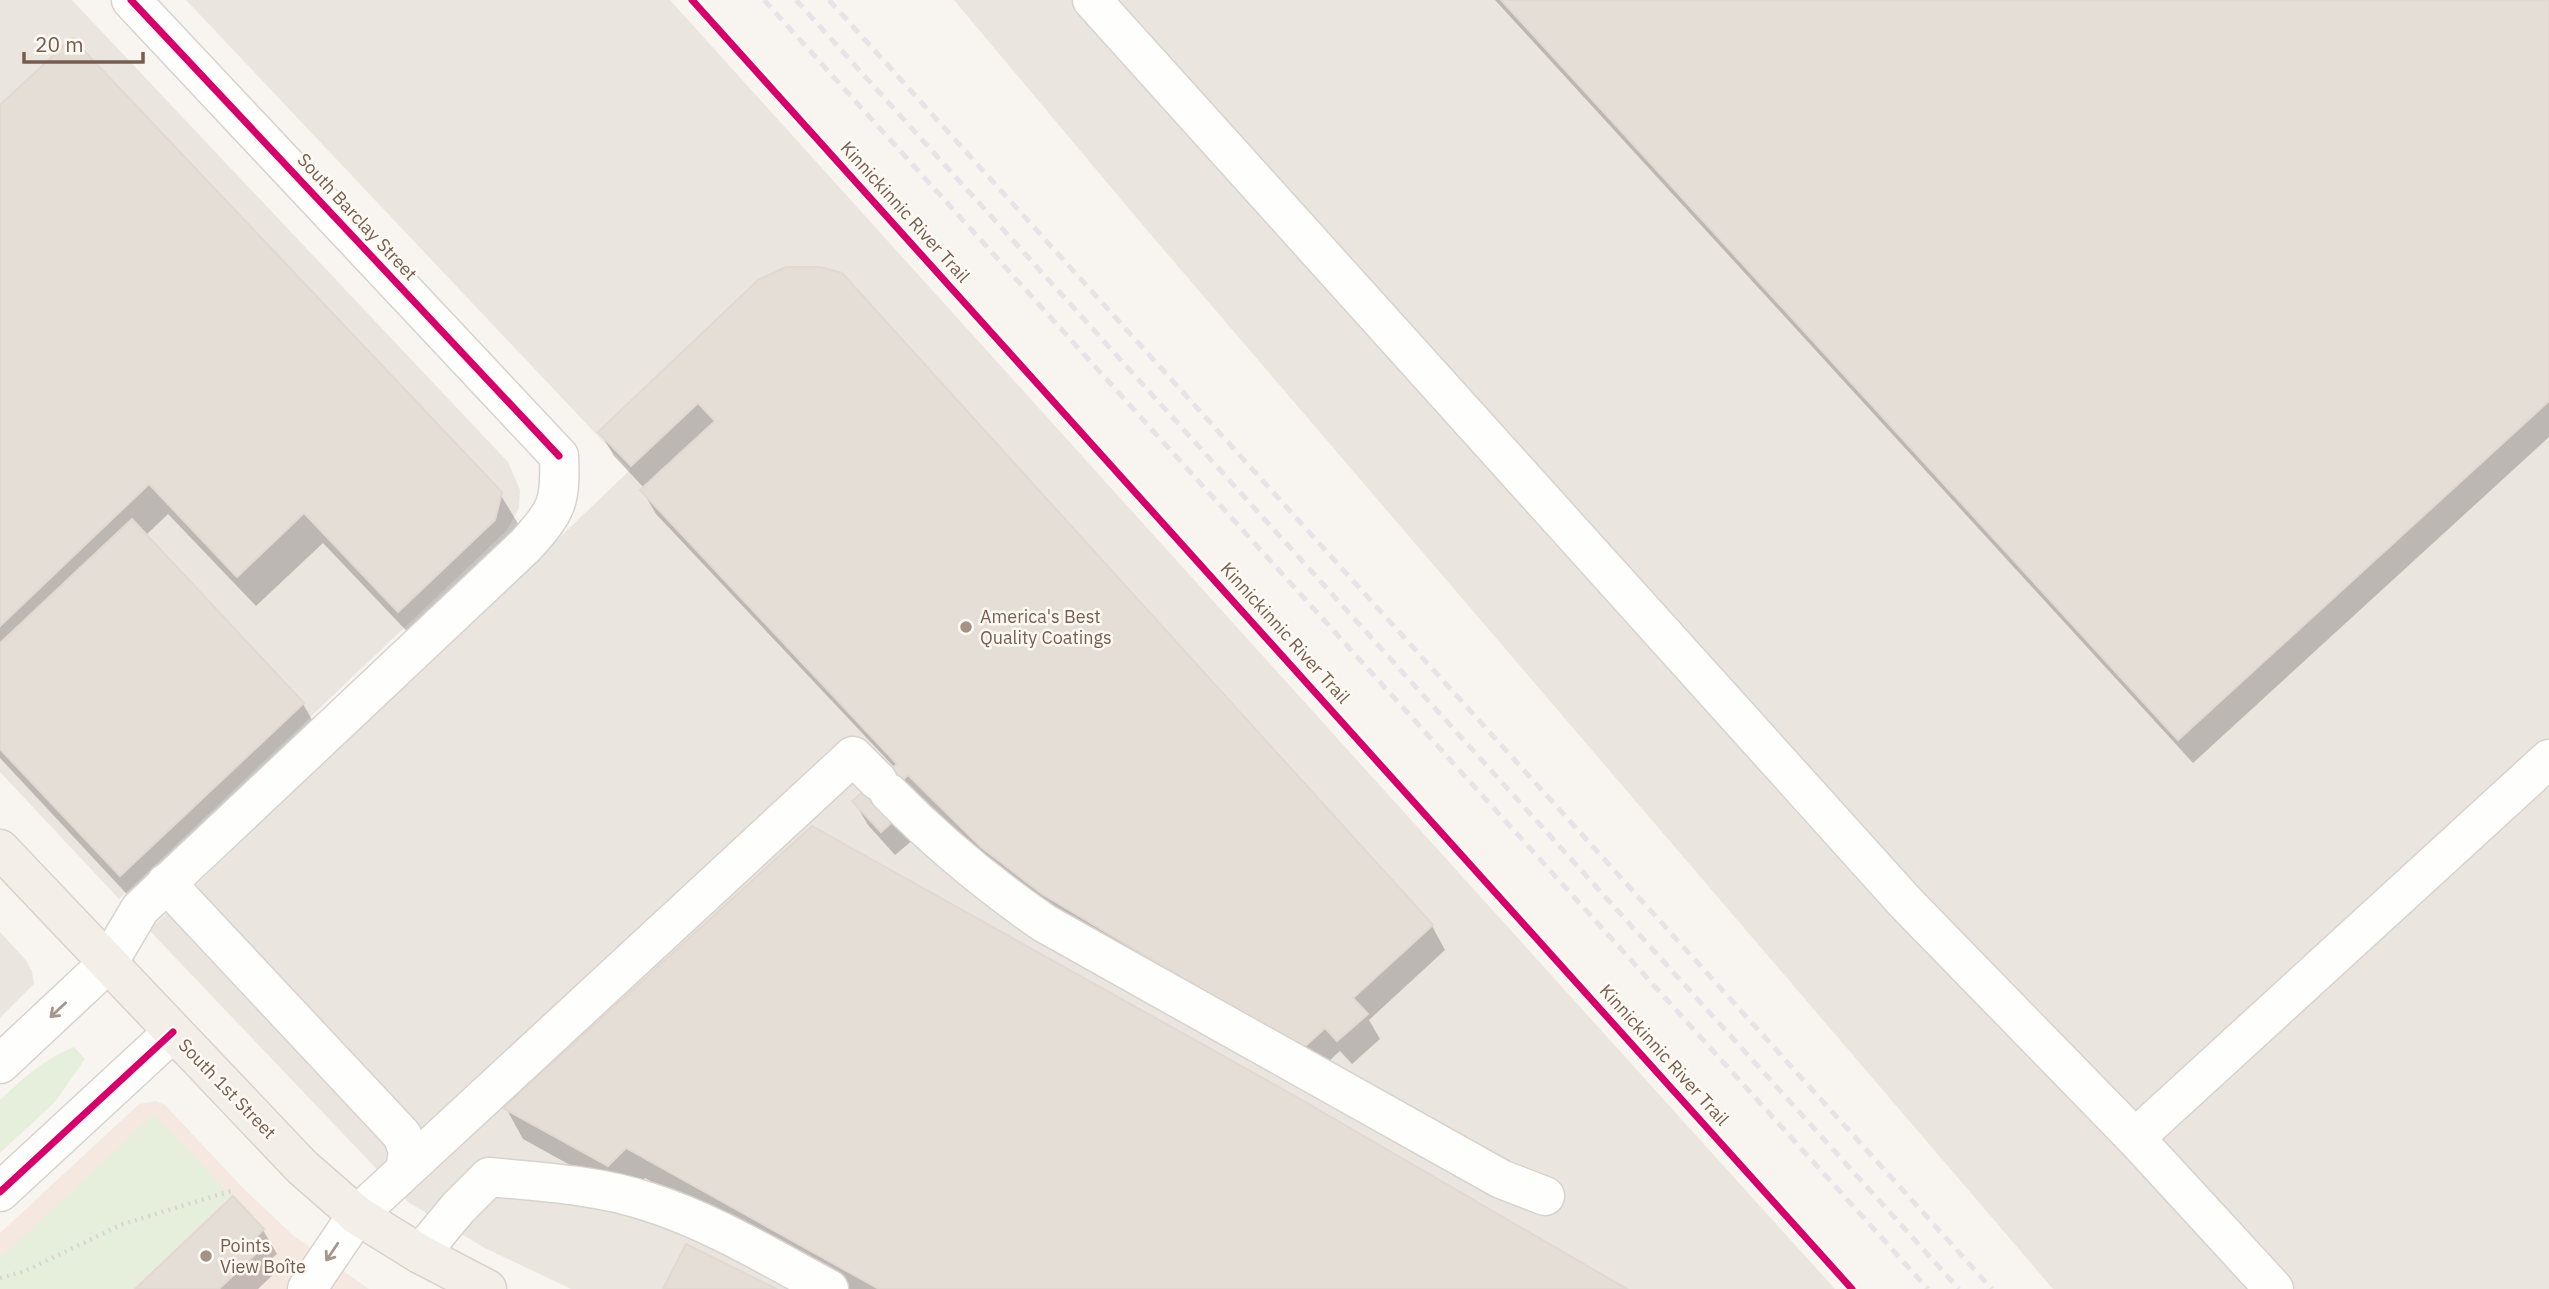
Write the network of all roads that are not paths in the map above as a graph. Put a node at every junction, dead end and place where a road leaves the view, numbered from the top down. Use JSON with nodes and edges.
{"nodes":[{"id":1,"x":131,"y":0,"type":"edge"},
{"id":2,"x":1093,"y":0,"type":"edge"},
{"id":3,"x":2549,"y":760,"type":"edge"},
{"id":4,"x":0,"y":849,"type":"edge"},
{"id":5,"x":166,"y":883,"type":"junction"},
{"id":6,"x":108,"y":963,"type":"junction"},
{"id":7,"x":173,"y":1032,"type":"junction"},
{"id":8,"x":0,"y":1064,"type":"edge"},
{"id":9,"x":2135,"y":1138,"type":"junction"},
{"id":10,"x":405,"y":1170,"type":"junction"},
{"id":11,"x":0,"y":1192,"type":"edge"},
{"id":12,"x":1545,"y":1196,"type":"dead end"},
{"id":13,"x":357,"y":1215,"type":"junction"},
{"id":14,"x":420,"y":1254,"type":"junction"},
{"id":15,"x":307,"y":1289,"type":"edge"},
{"id":16,"x":487,"y":1289,"type":"edge"},
{"id":17,"x":829,"y":1289,"type":"edge"},
{"id":18,"x":2274,"y":1289,"type":"edge"}],
"edges":[{"from":1,"to":5,"type":"street","name":"South Barclay Street"},
{"from":2,"to":9,"type":"street"},
{"from":3,"to":9,"type":"street"},
{"from":4,"to":6,"type":"main road","name":"South 1st Street"},
{"from":5,"to":6,"type":"street"},
{"from":5,"to":10,"type":"street"},
{"from":6,"to":7,"type":"main road","name":"South 1st Street"},
{"from":6,"to":8,"type":"street","one_way":true},
{"from":7,"to":11,"type":"street"},
{"from":7,"to":13,"type":"main road","name":"South 1st Street"},
{"from":9,"to":18,"type":"street"},
{"from":10,"to":12,"type":"street"},
{"from":10,"to":13,"type":"street"},
{"from":13,"to":14,"type":"main road","name":"South 1st Street"},
{"from":13,"to":15,"type":"street","one_way":true},
{"from":14,"to":16,"type":"main road","name":"South 1st Street"},
{"from":14,"to":17,"type":"street"}]}
